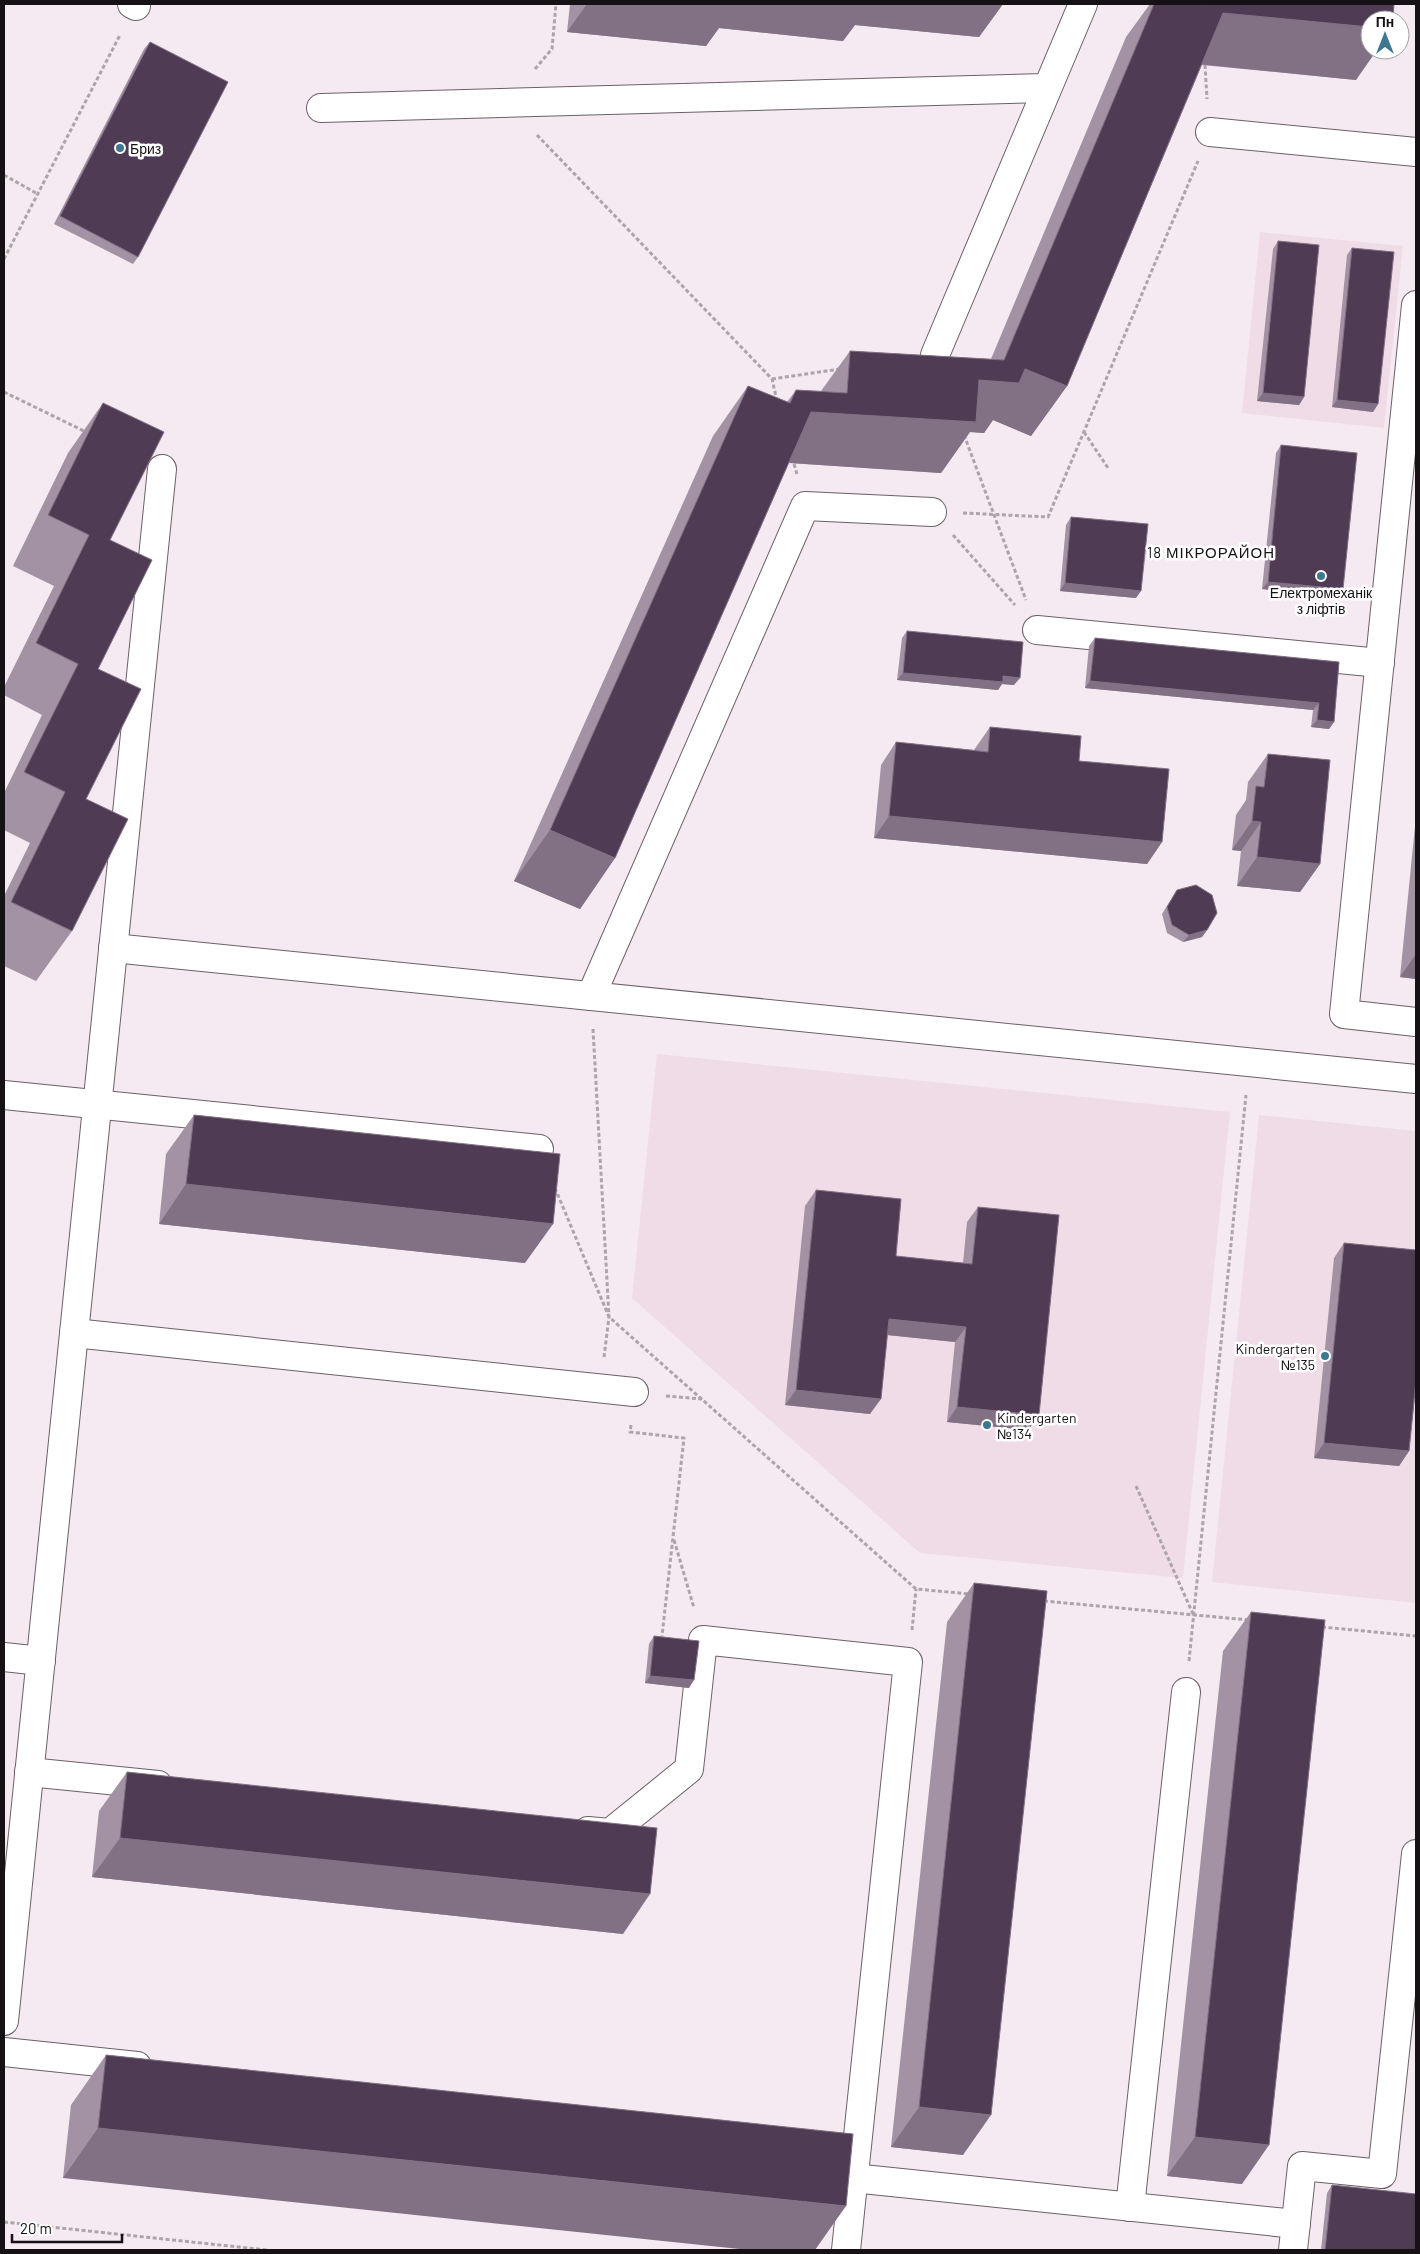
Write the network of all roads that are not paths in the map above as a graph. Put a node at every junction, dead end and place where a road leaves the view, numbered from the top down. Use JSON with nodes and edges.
{"nodes":[{"id":1,"x":1083,"y":4,"type":"edge"},
{"id":2,"x":1047,"y":88,"type":"junction"},
{"id":3,"x":321,"y":108,"type":"dead end"},
{"id":4,"x":1210,"y":132,"type":"road end"},
{"id":5,"x":1416,"y":152,"type":"edge"},
{"id":6,"x":1416,"y":305,"type":"edge"},
{"id":7,"x":935,"y":355,"type":"edge"},
{"id":8,"x":162,"y":469,"type":"edge"},
{"id":9,"x":932,"y":512,"type":"road end"},
{"id":10,"x":1037,"y":630,"type":"road end"},
{"id":11,"x":1380,"y":663,"type":"junction"},
{"id":12,"x":113,"y":948,"type":"junction"},
{"id":13,"x":591,"y":996,"type":"junction"},
{"id":14,"x":1416,"y":1022,"type":"edge"},
{"id":15,"x":1416,"y":1079,"type":"edge"},
{"id":16,"x":4,"y":1095,"type":"edge"},
{"id":17,"x":97,"y":1105,"type":"junction"},
{"id":18,"x":539,"y":1149,"type":"road end"},
{"id":19,"x":74,"y":1333,"type":"junction"},
{"id":20,"x":634,"y":1392,"type":"dead end"},
{"id":21,"x":4,"y":1657,"type":"edge"},
{"id":22,"x":41,"y":1661,"type":"junction"},
{"id":23,"x":1186,"y":1692,"type":"road end"},
{"id":24,"x":29,"y":1772,"type":"junction"},
{"id":25,"x":187,"y":1788,"type":"edge"},
{"id":26,"x":561,"y":1828,"type":"edge"},
{"id":27,"x":1416,"y":1854,"type":"edge"},
{"id":28,"x":4,"y":2021,"type":"edge"},
{"id":29,"x":4,"y":2052,"type":"edge"},
{"id":30,"x":162,"y":2069,"type":"edge"},
{"id":31,"x":853,"y":2178,"type":"junction"},
{"id":32,"x":1130,"y":2207,"type":"junction"},
{"id":33,"x":1295,"y":2237,"type":"edge"},
{"id":34,"x":846,"y":2250,"type":"edge"}],
"edges":[{"from":1,"to":2,"type":"lane"},
{"from":2,"to":3,"type":"lane"},
{"from":2,"to":7,"type":"lane"},
{"from":4,"to":5,"type":"lane"},
{"from":6,"to":11,"type":"lane"},
{"from":8,"to":12,"type":"lane"},
{"from":9,"to":13,"type":"lane"},
{"from":10,"to":11,"type":"lane"},
{"from":11,"to":14,"type":"lane"},
{"from":12,"to":13,"type":"lane"},
{"from":12,"to":17,"type":"lane"},
{"from":13,"to":15,"type":"lane"},
{"from":16,"to":17,"type":"lane"},
{"from":17,"to":18,"type":"lane"},
{"from":17,"to":19,"type":"lane"},
{"from":19,"to":20,"type":"lane"},
{"from":19,"to":22,"type":"lane"},
{"from":21,"to":22,"type":"lane"},
{"from":22,"to":24,"type":"lane"},
{"from":23,"to":32,"type":"lane"},
{"from":24,"to":25,"type":"lane"},
{"from":24,"to":28,"type":"lane"},
{"from":26,"to":31,"type":"lane"},
{"from":27,"to":33,"type":"lane"},
{"from":29,"to":30,"type":"lane"},
{"from":31,"to":32,"type":"lane"},
{"from":31,"to":34,"type":"lane"},
{"from":32,"to":33,"type":"lane"}]}
